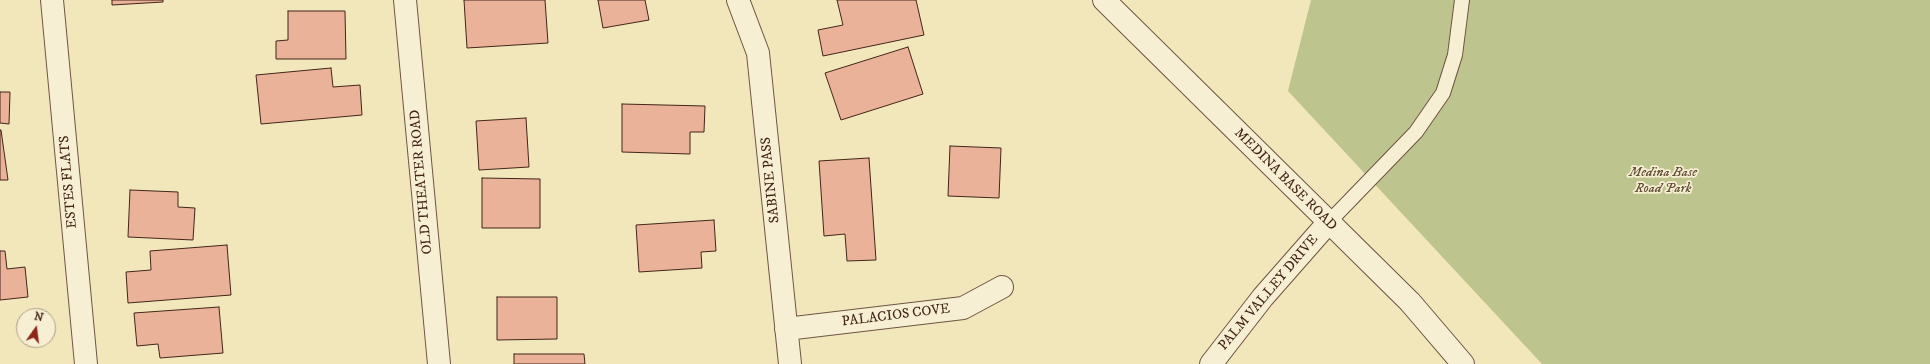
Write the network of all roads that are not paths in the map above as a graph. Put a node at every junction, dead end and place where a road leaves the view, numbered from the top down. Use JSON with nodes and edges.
{"nodes":[{"id":1,"x":52,"y":0,"type":"edge"},
{"id":2,"x":405,"y":0,"type":"edge"},
{"id":3,"x":738,"y":0,"type":"edge"},
{"id":4,"x":1104,"y":0,"type":"edge"},
{"id":5,"x":1462,"y":0,"type":"edge"},
{"id":6,"x":1328,"y":223,"type":"junction"},
{"id":7,"x":1002,"y":287,"type":"dead end"},
{"id":8,"x":786,"y":329,"type":"junction"},
{"id":9,"x":86,"y":364,"type":"edge"},
{"id":10,"x":439,"y":364,"type":"edge"},
{"id":11,"x":790,"y":364,"type":"edge"},
{"id":12,"x":1211,"y":364,"type":"edge"},
{"id":13,"x":1463,"y":364,"type":"edge"}],
"edges":[{"from":1,"to":9,"type":"street","name":"ESTES FLATS"},
{"from":2,"to":10,"type":"street","name":"OLD THEATER ROAD"},
{"from":3,"to":8,"type":"street","name":"SABINE PASS"},
{"from":4,"to":6,"type":"street","name":"MEDINA BASE ROAD"},
{"from":5,"to":6,"type":"lane"},
{"from":6,"to":12,"type":"street","name":"PALM VALLEY DRIVE"},
{"from":6,"to":13,"type":"street","name":"MEDINA BASE ROAD"},
{"from":7,"to":8,"type":"street","name":"PALACIOS COVE"},
{"from":8,"to":11,"type":"street","name":"SABINE PASS"}]}
